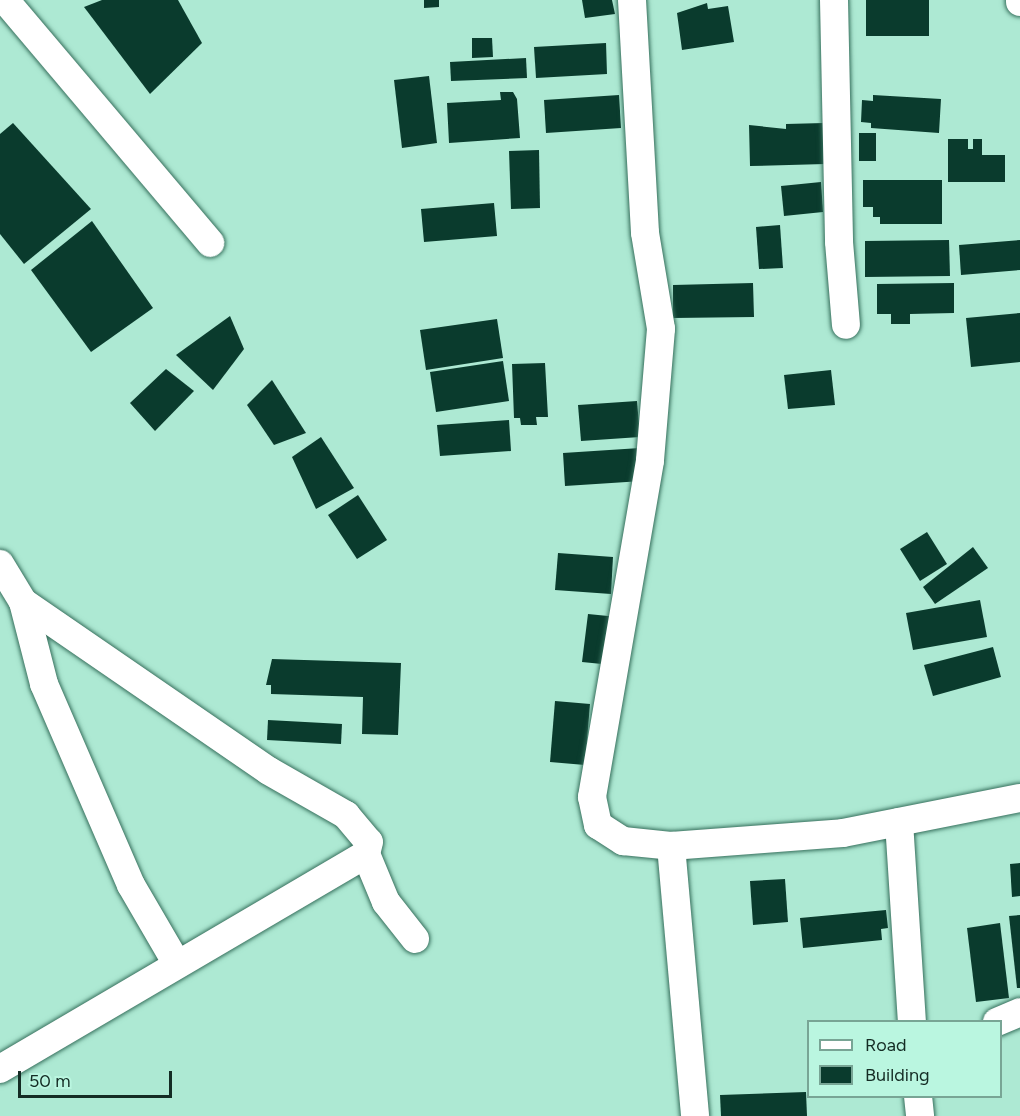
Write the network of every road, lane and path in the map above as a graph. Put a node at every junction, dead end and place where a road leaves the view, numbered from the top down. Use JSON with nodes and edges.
{"nodes":[{"id":1,"x":5,"y":0,"type":"edge"},
{"id":2,"x":632,"y":0,"type":"edge"},
{"id":3,"x":834,"y":0,"type":"edge"},
{"id":4,"x":210,"y":243,"type":"dead end"},
{"id":5,"x":846,"y":325,"type":"dead end"},
{"id":6,"x":0,"y":564,"type":"edge"},
{"id":7,"x":23,"y":602,"type":"junction"},
{"id":8,"x":1020,"y":798,"type":"edge"},
{"id":9,"x":899,"y":822,"type":"junction"},
{"id":10,"x":671,"y":846,"type":"junction"},
{"id":11,"x":366,"y":854,"type":"junction"},
{"id":12,"x":415,"y":939,"type":"dead end"},
{"id":13,"x":177,"y":964,"type":"junction"},
{"id":14,"x":1020,"y":1012,"type":"edge"},
{"id":15,"x":912,"y":1020,"type":"edge"},
{"id":16,"x":1002,"y":1020,"type":"edge"},
{"id":17,"x":0,"y":1069,"type":"edge"},
{"id":18,"x":918,"y":1098,"type":"edge"},
{"id":19,"x":695,"y":1116,"type":"edge"},
{"id":20,"x":920,"y":1116,"type":"edge"}],
"edges":[{"from":1,"to":4,"type":"street"},
{"from":2,"to":10,"type":"street"},
{"from":3,"to":5,"type":"street"},
{"from":6,"to":7,"type":"street"},
{"from":7,"to":11,"type":"street"},
{"from":7,"to":13,"type":"street"},
{"from":8,"to":9,"type":"street"},
{"from":9,"to":10,"type":"street"},
{"from":9,"to":15,"type":"street"},
{"from":10,"to":19,"type":"street"},
{"from":11,"to":12,"type":"street"},
{"from":11,"to":13,"type":"street"},
{"from":13,"to":17,"type":"street"},
{"from":14,"to":16,"type":"street"},
{"from":18,"to":20,"type":"street"}]}
